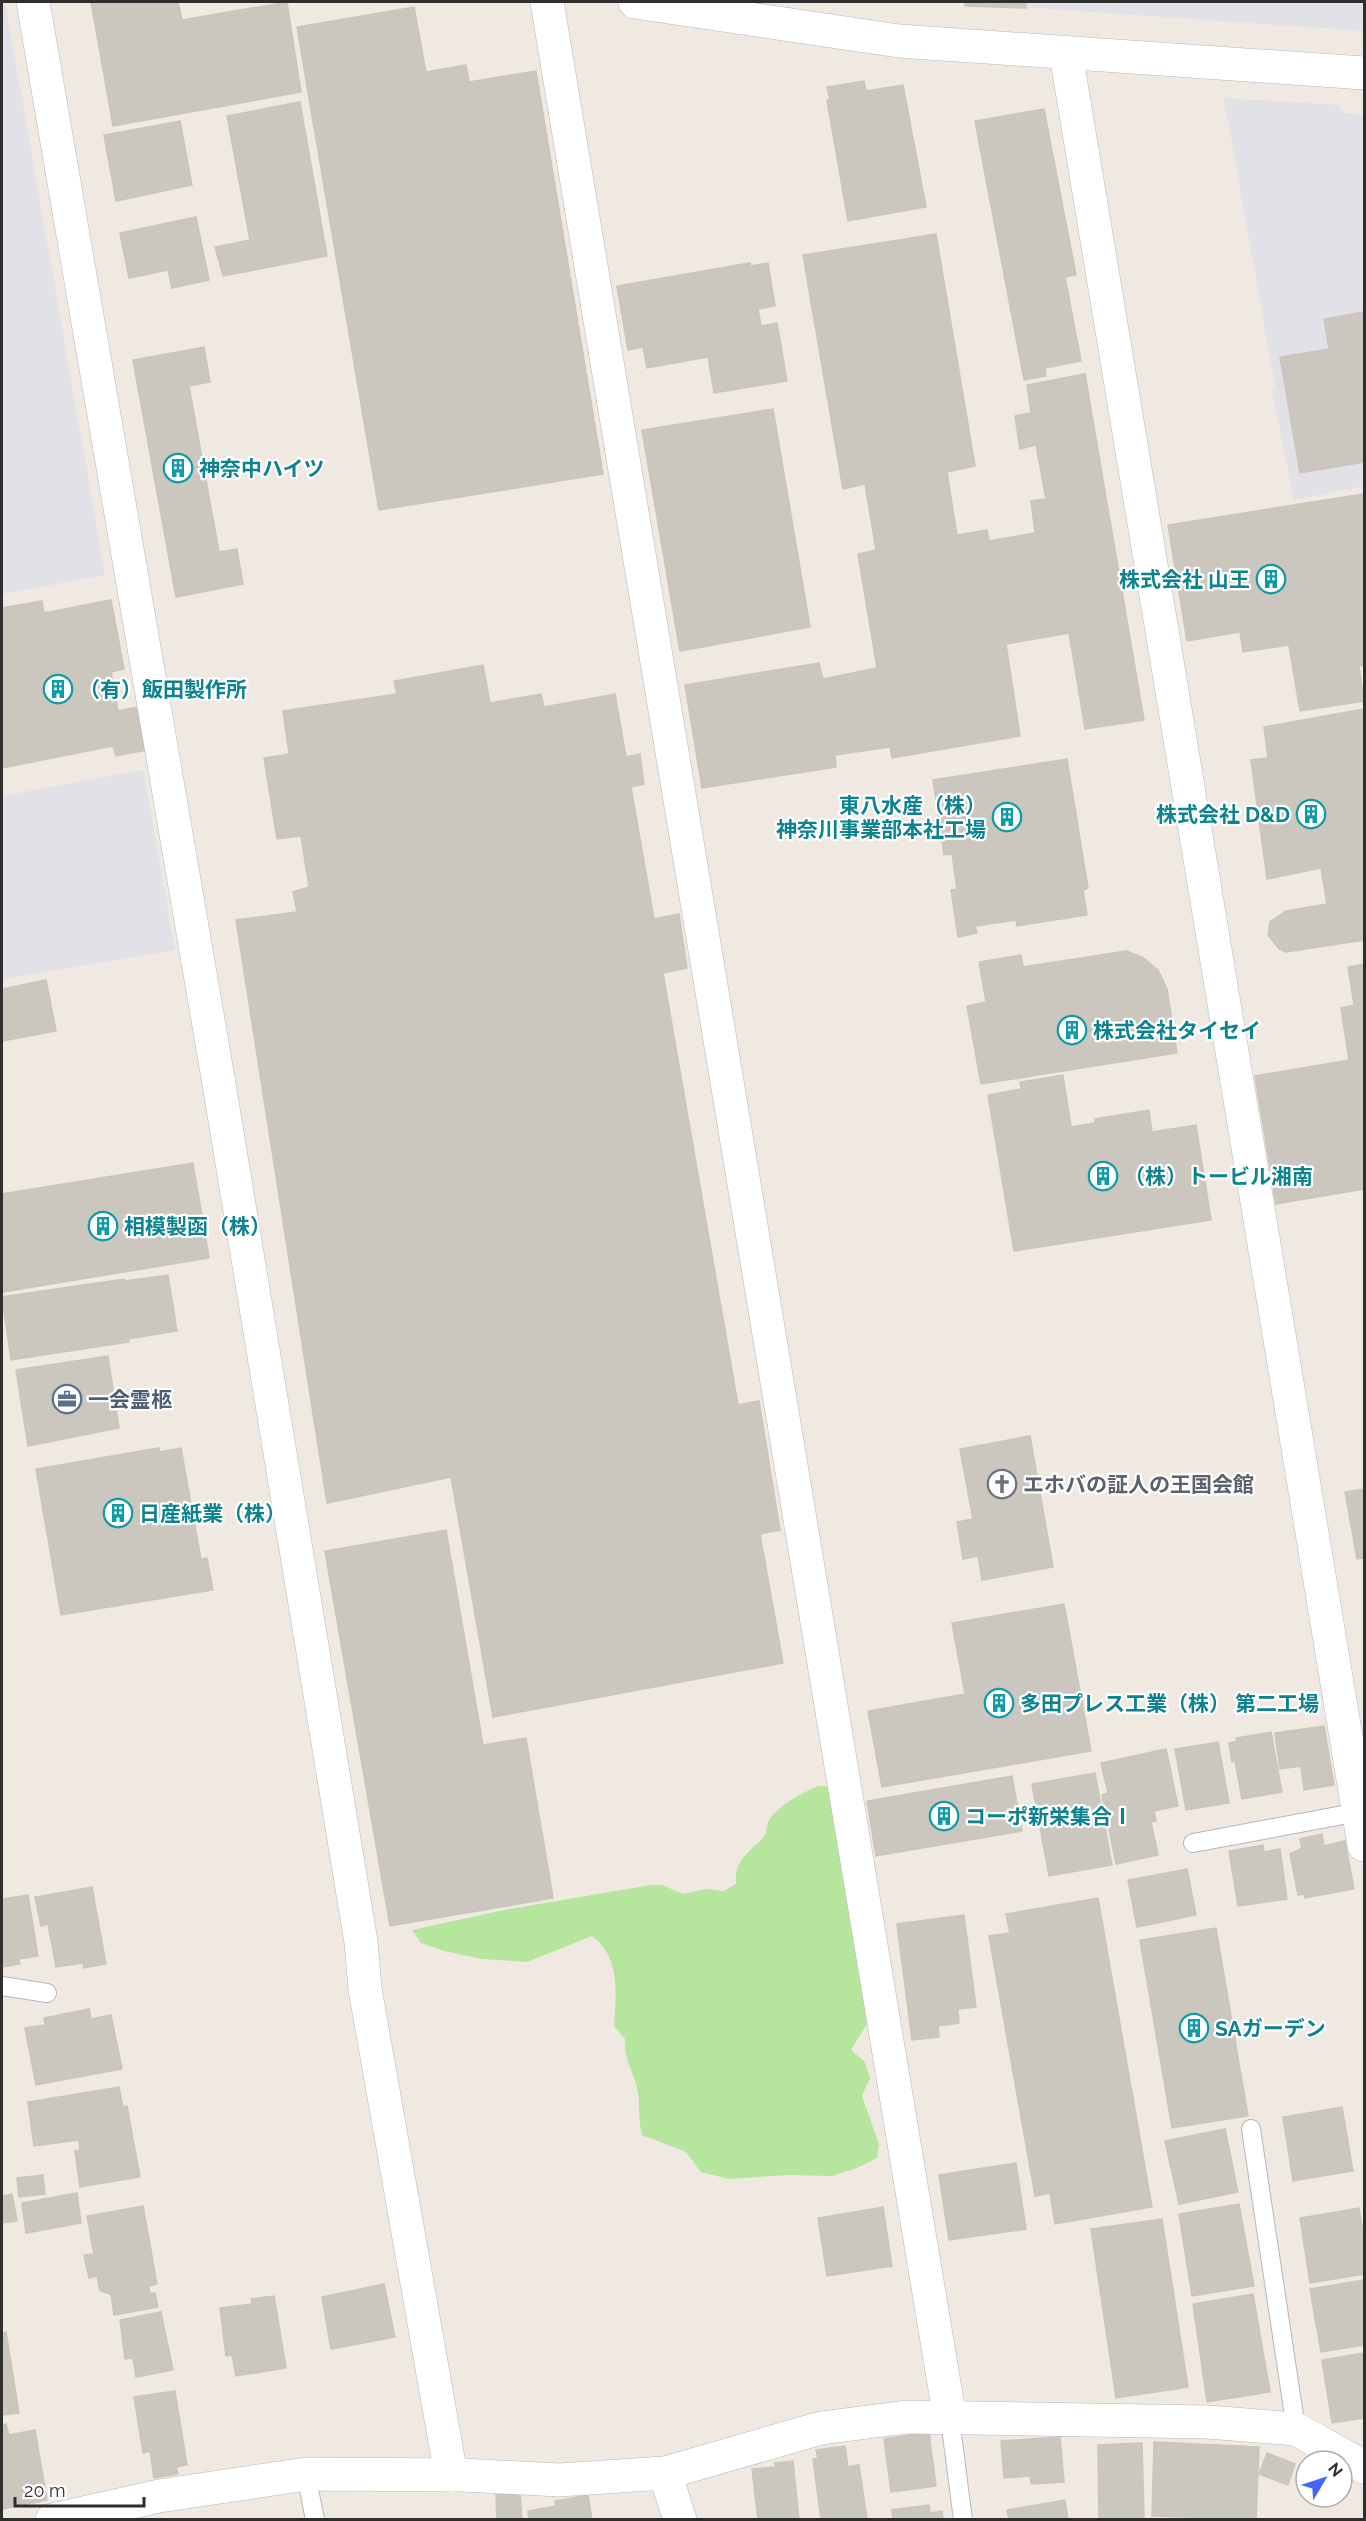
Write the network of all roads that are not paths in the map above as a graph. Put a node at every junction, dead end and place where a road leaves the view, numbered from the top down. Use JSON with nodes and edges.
{"nodes":[{"id":1,"x":33,"y":2,"type":"edge"},
{"id":2,"x":547,"y":2,"type":"edge"},
{"id":3,"x":635,"y":2,"type":"edge"},
{"id":4,"x":1065,"y":54,"type":"junction"},
{"id":5,"x":1365,"y":73,"type":"edge"},
{"id":6,"x":1359,"y":1812,"type":"junction"},
{"id":7,"x":1193,"y":1843,"type":"dead end"},
{"id":8,"x":1365,"y":1845,"type":"edge"},
{"id":9,"x":2,"y":1986,"type":"edge"},
{"id":10,"x":47,"y":1993,"type":"dead end"},
{"id":11,"x":1251,"y":2129,"type":"dead end"},
{"id":12,"x":950,"y":2419,"type":"junction"},
{"id":13,"x":1296,"y":2429,"type":"junction"},
{"id":14,"x":1365,"y":2467,"type":"edge"},
{"id":15,"x":665,"y":2473,"type":"junction"},
{"id":16,"x":306,"y":2474,"type":"junction"},
{"id":17,"x":451,"y":2475,"type":"junction"},
{"id":18,"x":52,"y":2520,"type":"edge"},
{"id":19,"x":315,"y":2520,"type":"edge"},
{"id":20,"x":680,"y":2520,"type":"edge"},
{"id":21,"x":963,"y":2520,"type":"edge"}],
"edges":[{"from":1,"to":17,"type":"street"},
{"from":2,"to":12,"type":"street"},
{"from":3,"to":4,"type":"street"},
{"from":4,"to":5,"type":"street"},
{"from":4,"to":6,"type":"street"},
{"from":6,"to":7,"type":"lane"},
{"from":6,"to":8,"type":"street"},
{"from":9,"to":10,"type":"lane"},
{"from":11,"to":13,"type":"lane"},
{"from":12,"to":13,"type":"street"},
{"from":12,"to":15,"type":"street"},
{"from":12,"to":21,"type":"lane"},
{"from":13,"to":14,"type":"street"},
{"from":15,"to":17,"type":"street"},
{"from":15,"to":20,"type":"street"},
{"from":16,"to":17,"type":"street"},
{"from":16,"to":18,"type":"street"},
{"from":16,"to":19,"type":"lane"}]}
